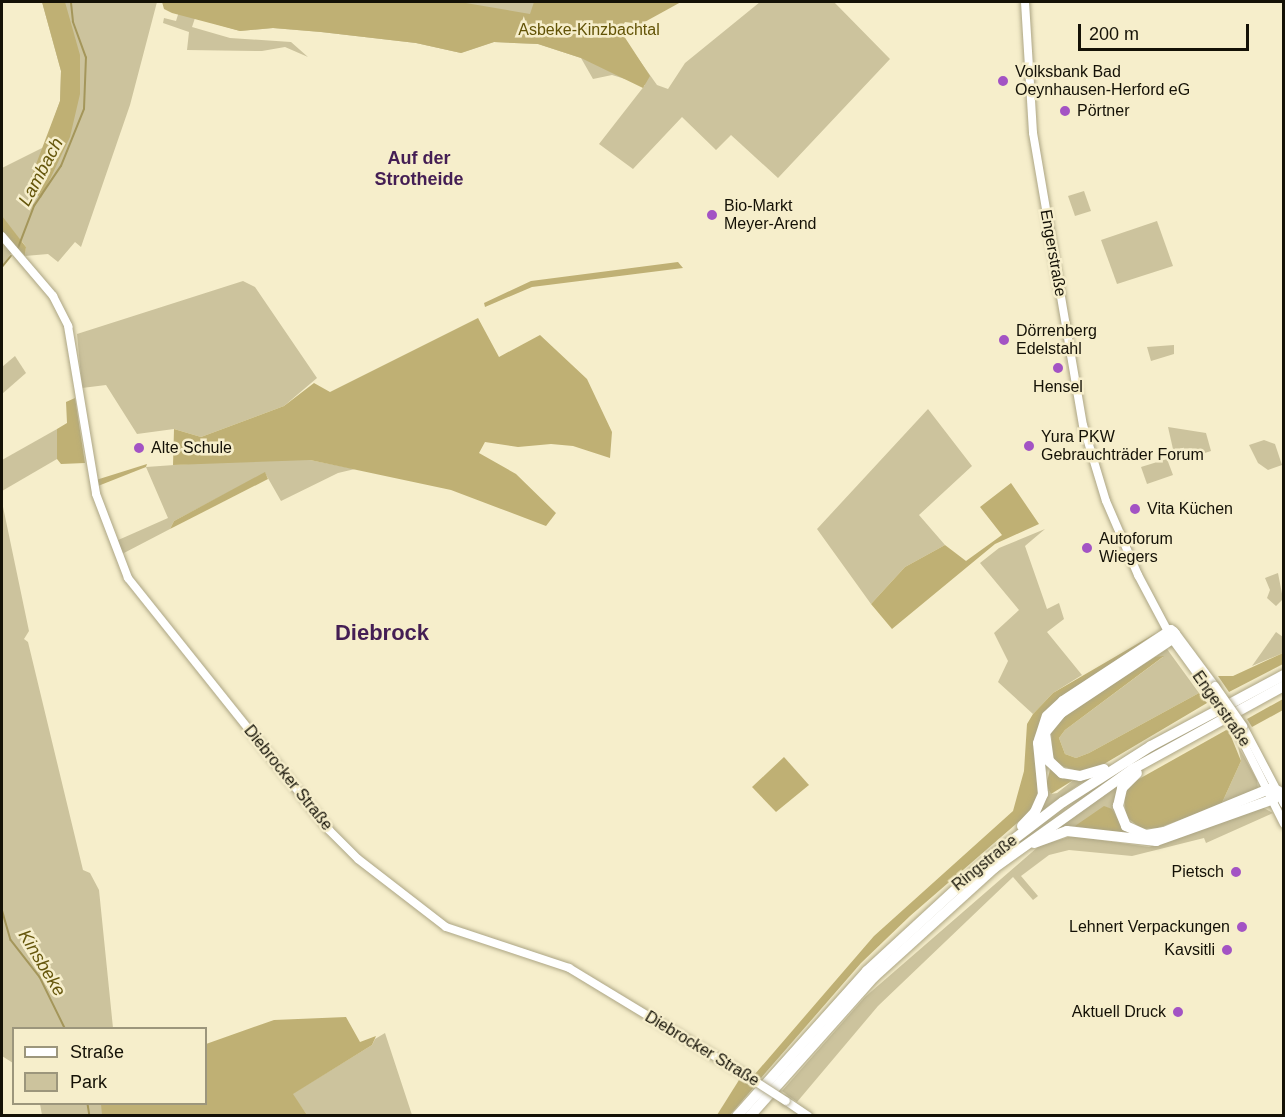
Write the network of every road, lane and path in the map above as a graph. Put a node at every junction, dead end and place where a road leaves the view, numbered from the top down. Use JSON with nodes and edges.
{"nodes":[{"id":1,"x":1025,"y":2,"type":"edge"},
{"id":2,"x":2,"y":236,"type":"edge"},
{"id":3,"x":1171,"y":634,"type":"junction"},
{"id":4,"x":1284,"y":675,"type":"edge"},
{"id":5,"x":1284,"y":686,"type":"edge"},
{"id":6,"x":1184,"y":738,"type":"junction"},
{"id":7,"x":1126,"y":762,"type":"junction"},
{"id":8,"x":1276,"y":796,"type":"edge"},
{"id":9,"x":1284,"y":824,"type":"edge"},
{"id":10,"x":993,"y":856,"type":"junction"},
{"id":11,"x":994,"y":868,"type":"junction"},
{"id":12,"x":737,"y":1116,"type":"edge"},
{"id":13,"x":750,"y":1116,"type":"edge"},
{"id":14,"x":808,"y":1116,"type":"edge"}],
"edges":[{"from":1,"to":3,"type":"main road","name":"Engerstraße"},
{"from":2,"to":14,"type":"main road","name":"Diebrocker Straße","bridge":true},
{"from":3,"to":7,"type":"highway"},
{"from":3,"to":8,"type":"main road","name":"Engerstraße","bridge":true},
{"from":3,"to":10,"type":"highway"},
{"from":4,"to":7,"type":"highway","name":"Ringstraße"},
{"from":5,"to":6,"type":"highway","name":"Ringstraße"},
{"from":6,"to":8,"type":"highway"},
{"from":6,"to":11,"type":"highway","name":"Ringstraße"},
{"from":7,"to":10,"type":"highway","name":"Ringstraße"},
{"from":8,"to":9,"type":"main road","name":"Engerstraße"},
{"from":8,"to":11,"type":"highway"},
{"from":10,"to":12,"type":"highway","name":"Ringstraße"},
{"from":11,"to":13,"type":"highway","name":"Ringstraße"}]}
